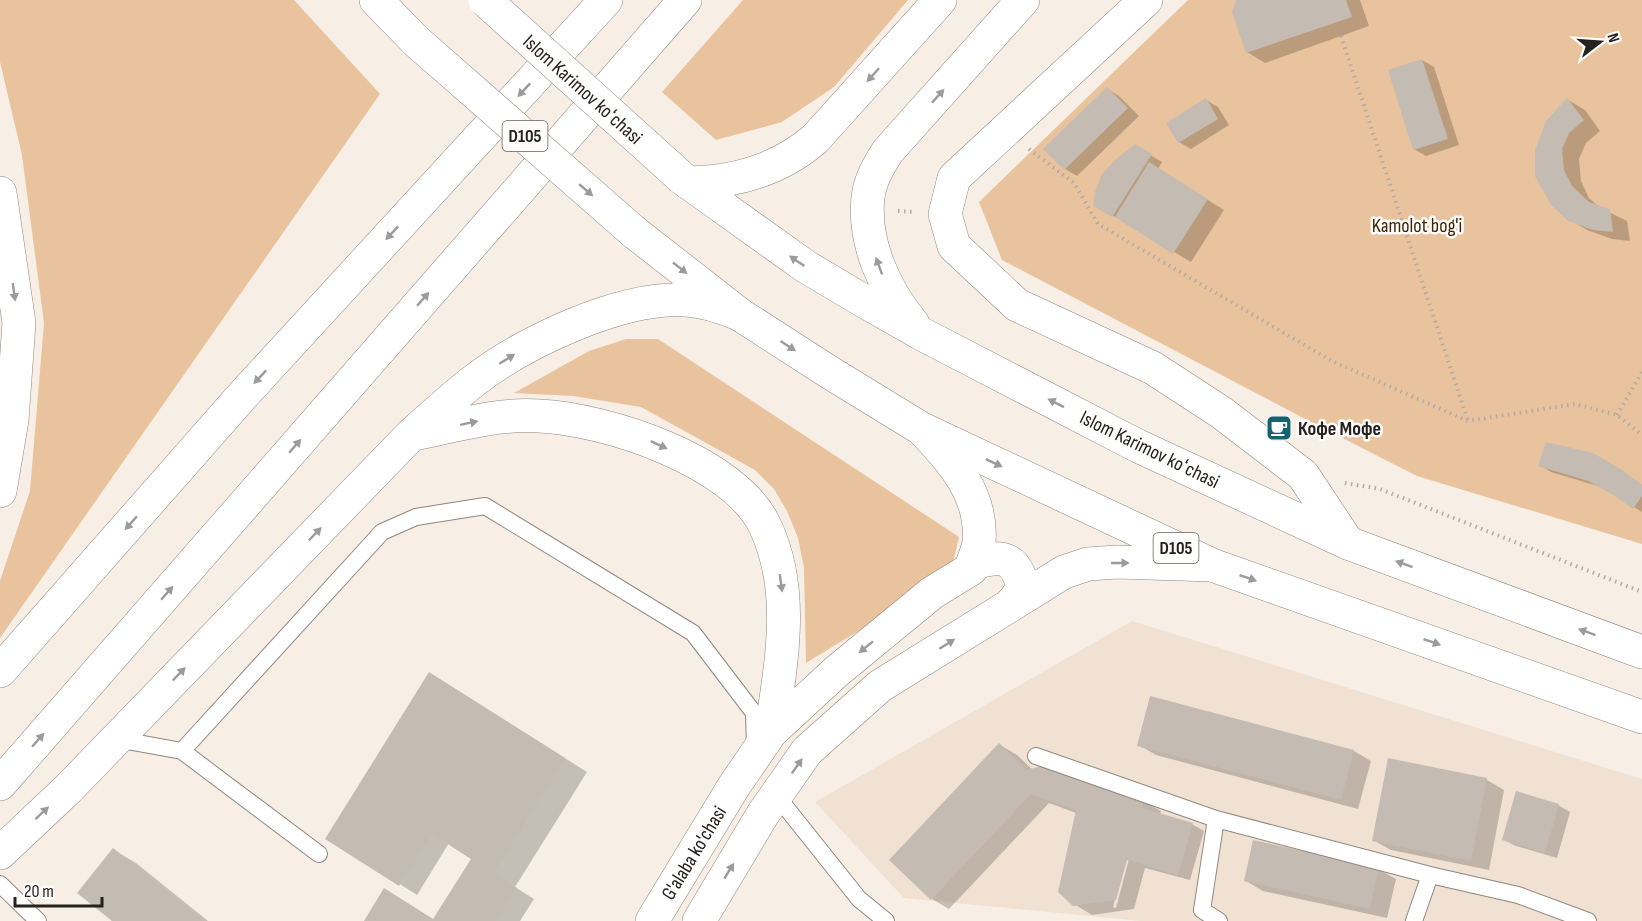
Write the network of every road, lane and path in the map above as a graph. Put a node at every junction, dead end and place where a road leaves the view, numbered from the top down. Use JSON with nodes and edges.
{"nodes":[{"id":1,"x":376,"y":0,"type":"edge"},
{"id":2,"x":485,"y":0,"type":"edge"},
{"id":3,"x":606,"y":0,"type":"edge"},
{"id":4,"x":685,"y":0,"type":"edge"},
{"id":5,"x":940,"y":0,"type":"edge"},
{"id":6,"x":1023,"y":0,"type":"edge"},
{"id":7,"x":1146,"y":0,"type":"edge"},
{"id":8,"x":1341,"y":36,"type":"dead end"},
{"id":9,"x":1005,"y":131,"type":"junction"},
{"id":10,"x":685,"y":180,"type":"junction"},
{"id":11,"x":0,"y":193,"type":"edge"},
{"id":12,"x":868,"y":210,"type":"junction"},
{"id":13,"x":945,"y":214,"type":"junction"},
{"id":14,"x":740,"y":314,"type":"junction"},
{"id":15,"x":920,"y":333,"type":"junction"},
{"id":16,"x":1642,"y":372,"type":"edge"},
{"id":17,"x":1617,"y":415,"type":"junction"},
{"id":18,"x":1468,"y":421,"type":"junction"},
{"id":19,"x":922,"y":429,"type":"junction"},
{"id":20,"x":412,"y":434,"type":"junction"},
{"id":21,"x":1642,"y":435,"type":"edge"},
{"id":22,"x":1303,"y":476,"type":"junction"},
{"id":23,"x":0,"y":491,"type":"edge"},
{"id":24,"x":1348,"y":543,"type":"junction"},
{"id":25,"x":973,"y":563,"type":"junction"},
{"id":26,"x":1212,"y":565,"type":"junction"},
{"id":27,"x":1642,"y":592,"type":"edge"},
{"id":28,"x":1010,"y":605,"type":"junction"},
{"id":29,"x":1640,"y":648,"type":"edge"},
{"id":30,"x":0,"y":671,"type":"edge"},
{"id":31,"x":1638,"y":720,"type":"edge"},
{"id":32,"x":116,"y":739,"type":"junction"},
{"id":33,"x":763,"y":744,"type":"junction"},
{"id":34,"x":182,"y":751,"type":"junction"},
{"id":35,"x":1036,"y":756,"type":"dead end"},
{"id":36,"x":0,"y":784,"type":"edge"},
{"id":37,"x":770,"y":805,"type":"junction"},
{"id":38,"x":1216,"y":819,"type":"junction"},
{"id":39,"x":0,"y":853,"type":"edge"},
{"id":40,"x":319,"y":854,"type":"dead end"},
{"id":41,"x":1430,"y":875,"type":"junction"},
{"id":42,"x":0,"y":884,"type":"edge"},
{"id":43,"x":38,"y":921,"type":"edge"},
{"id":44,"x":652,"y":921,"type":"edge"},
{"id":45,"x":699,"y":921,"type":"edge"},
{"id":46,"x":886,"y":921,"type":"edge"},
{"id":47,"x":1219,"y":921,"type":"edge"},
{"id":48,"x":1414,"y":921,"type":"edge"},
{"id":49,"x":1588,"y":921,"type":"edge"}],
"edges":[{"from":1,"to":14,"type":"main road","number":"D105","one_way":true,"bridge":true},
{"from":2,"to":10,"type":"main road","name":"Islom Karimov koʻchasi","bridge":true},
{"from":3,"to":30,"type":"main road","one_way":true},
{"from":36,"to":4,"type":"main road","one_way":true},
{"from":5,"to":10,"type":"main road","one_way":true},
{"from":12,"to":6,"type":"main road","one_way":true},
{"from":7,"to":9,"type":"main road"},
{"from":8,"to":18,"type":"path"},
{"from":9,"to":13,"type":"main road"},
{"from":9,"to":18,"type":"path"},
{"from":15,"to":10,"type":"main road","name":"Islom Karimov koʻchasi","one_way":true},
{"from":11,"to":23,"type":"main road","one_way":true},
{"from":12,"to":13,"type":"path"},
{"from":15,"to":12,"type":"main road","one_way":true},
{"from":13,"to":22,"type":"main road"},
{"from":14,"to":19,"type":"main road","number":"D105","one_way":true},
{"from":20,"to":14,"type":"main road","one_way":true},
{"from":24,"to":15,"type":"main road","name":"Islom Karimov koʻchasi","one_way":true},
{"from":16,"to":17,"type":"path"},
{"from":17,"to":18,"type":"path"},
{"from":17,"to":21,"type":"path"},
{"from":19,"to":25,"type":"main road"},
{"from":19,"to":26,"type":"main road","number":"D105","one_way":true},
{"from":32,"to":20,"type":"main road","one_way":true},
{"from":20,"to":33,"type":"main road","one_way":true},
{"from":22,"to":24,"type":"main road"},
{"from":22,"to":27,"type":"path"},
{"from":29,"to":24,"type":"main road","name":"Islom Karimov koʻchasi","one_way":true},
{"from":25,"to":28,"type":"main road"},
{"from":25,"to":33,"type":"main road","one_way":true},
{"from":28,"to":26,"type":"main road","name":"G'alaba ko'chasi","one_way":true},
{"from":26,"to":31,"type":"main road","number":"D105","one_way":true},
{"from":37,"to":28,"type":"main road","name":"G'alaba ko'chasi","one_way":true},
{"from":32,"to":34,"type":"lane"},
{"from":39,"to":32,"type":"main road","one_way":true},
{"from":33,"to":34,"type":"lane"},
{"from":33,"to":44,"type":"main road","name":"G'alaba ko'chasi"},
{"from":34,"to":40,"type":"lane"},
{"from":35,"to":38,"type":"lane"},
{"from":45,"to":37,"type":"main road","name":"G'alaba ko'chasi","one_way":true},
{"from":37,"to":46,"type":"lane"},
{"from":38,"to":41,"type":"lane"},
{"from":38,"to":47,"type":"lane"},
{"from":41,"to":48,"type":"lane"},
{"from":41,"to":49,"type":"lane"},
{"from":42,"to":43,"type":"lane"}]}
